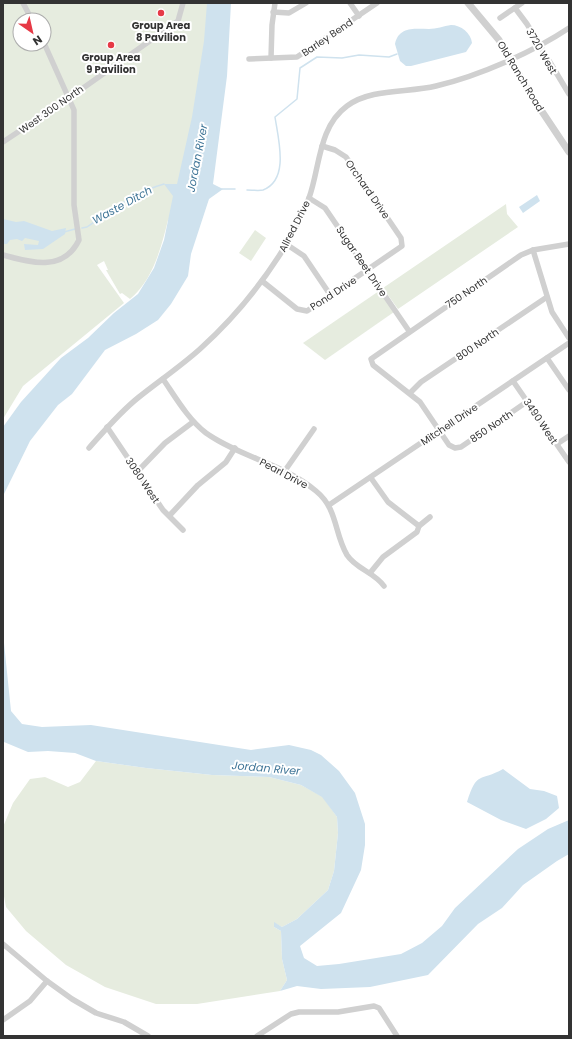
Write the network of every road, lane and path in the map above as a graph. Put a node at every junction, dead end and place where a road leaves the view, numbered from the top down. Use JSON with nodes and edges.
{"nodes":[{"id":1,"x":23,"y":3,"type":"edge"},
{"id":2,"x":183,"y":3,"type":"edge"},
{"id":3,"x":275,"y":3,"type":"edge"},
{"id":4,"x":306,"y":3,"type":"edge"},
{"id":5,"x":350,"y":3,"type":"edge"},
{"id":6,"x":377,"y":3,"type":"edge"},
{"id":7,"x":470,"y":3,"type":"edge"},
{"id":8,"x":522,"y":3,"type":"edge"},
{"id":9,"x":515,"y":8,"type":"junction"},
{"id":10,"x":28,"y":12,"type":"edge"},
{"id":11,"x":273,"y":12,"type":"junction"},
{"id":12,"x":359,"y":16,"type":"junction"},
{"id":13,"x":500,"y":18,"type":"dead end"},
{"id":14,"x":569,"y":28,"type":"edge"},
{"id":15,"x":539,"y":45,"type":"junction"},
{"id":16,"x":48,"y":52,"type":"edge"},
{"id":17,"x":271,"y":58,"type":"junction"},
{"id":18,"x":510,"y":58,"type":"junction"},
{"id":19,"x":249,"y":59,"type":"dead end"},
{"id":20,"x":567,"y":87,"type":"edge"},
{"id":21,"x":569,"y":94,"type":"edge"},
{"id":22,"x":69,"y":98,"type":"junction"},
{"id":23,"x":3,"y":142,"type":"edge"},
{"id":24,"x":322,"y":146,"type":"junction"},
{"id":25,"x":569,"y":152,"type":"edge"},
{"id":26,"x":309,"y":198,"type":"junction"},
{"id":27,"x":286,"y":244,"type":"junction"},
{"id":28,"x":403,"y":244,"type":"joint"},
{"id":29,"x":569,"y":244,"type":"edge"},
{"id":30,"x":533,"y":250,"type":"junction"},
{"id":31,"x":3,"y":255,"type":"edge"},
{"id":32,"x":368,"y":270,"type":"junction"},
{"id":33,"x":262,"y":281,"type":"junction"},
{"id":34,"x":330,"y":296,"type":"junction"},
{"id":35,"x":547,"y":297,"type":"junction"},
{"id":36,"x":409,"y":331,"type":"junction"},
{"id":37,"x":569,"y":338,"type":"edge"},
{"id":38,"x":569,"y":343,"type":"edge"},
{"id":39,"x":547,"y":358,"type":"junction"},
{"id":40,"x":162,"y":379,"type":"junction"},
{"id":41,"x":513,"y":381,"type":"junction"},
{"id":42,"x":569,"y":390,"type":"edge"},
{"id":43,"x":410,"y":393,"type":"junction"},
{"id":44,"x":528,"y":401,"type":"junction"},
{"id":45,"x":193,"y":422,"type":"junction"},
{"id":46,"x":107,"y":427,"type":"junction"},
{"id":47,"x":314,"y":429,"type":"dead end"},
{"id":48,"x":440,"y":431,"type":"junction"},
{"id":49,"x":569,"y":436,"type":"edge"},
{"id":50,"x":557,"y":444,"type":"junction"},
{"id":51,"x":89,"y":448,"type":"dead end"},
{"id":52,"x":235,"y":448,"type":"junction"},
{"id":53,"x":569,"y":462,"type":"edge"},
{"id":54,"x":137,"y":472,"type":"junction"},
{"id":55,"x":284,"y":472,"type":"junction"},
{"id":56,"x":371,"y":478,"type":"junction"},
{"id":57,"x":329,"y":506,"type":"junction"},
{"id":58,"x":170,"y":515,"type":"junction"},
{"id":59,"x":430,"y":517,"type":"dead end"},
{"id":60,"x":419,"y":526,"type":"junction"},
{"id":61,"x":183,"y":530,"type":"dead end"},
{"id":62,"x":370,"y":573,"type":"junction"},
{"id":63,"x":384,"y":586,"type":"dead end"},
{"id":64,"x":3,"y":944,"type":"edge"},
{"id":65,"x":47,"y":981,"type":"junction"},
{"id":66,"x":3,"y":1020,"type":"edge"},
{"id":67,"x":260,"y":1035,"type":"edge"},
{"id":68,"x":148,"y":1036,"type":"edge"},
{"id":69,"x":397,"y":1036,"type":"edge"}],
"edges":[{"from":1,"to":10,"type":"street"},
{"from":2,"to":22,"type":"street","name":"West 300 North"},
{"from":3,"to":11,"type":"street"},
{"from":4,"to":11,"type":"street"},
{"from":5,"to":12,"type":"street"},
{"from":6,"to":12,"type":"street","name":"Barley Bend"},
{"from":7,"to":18,"type":"street","name":"Old Ranch Road"},
{"from":8,"to":9,"type":"street"},
{"from":9,"to":13,"type":"street"},
{"from":9,"to":15,"type":"street","name":"3720 West"},
{"from":11,"to":17,"type":"street"},
{"from":12,"to":17,"type":"street","name":"Barley Bend"},
{"from":14,"to":15,"type":"street","name":"Allred Drive"},
{"from":15,"to":18,"type":"street","name":"Allred Drive"},
{"from":15,"to":20,"type":"street","name":"3720 West"},
{"from":16,"to":22,"type":"street"},
{"from":17,"to":19,"type":"street","name":"Barley Bend"},
{"from":18,"to":24,"type":"street","name":"Allred Drive"},
{"from":18,"to":25,"type":"street","name":"Old Ranch Road"},
{"from":20,"to":21,"type":"street","name":"3720 West"},
{"from":22,"to":23,"type":"street","name":"West 300 North"},
{"from":22,"to":31,"type":"street"},
{"from":24,"to":26,"type":"street","name":"Allred Drive"},
{"from":24,"to":28,"type":"street","name":"Orchard Drive"},
{"from":26,"to":27,"type":"street","name":"Allred Drive"},
{"from":26,"to":32,"type":"street","name":"Sugar Beet Drive"},
{"from":27,"to":33,"type":"street","name":"Allred Drive"},
{"from":27,"to":34,"type":"street"},
{"from":28,"to":32,"type":"street","name":"Pond Drive"},
{"from":29,"to":30,"type":"street","name":"750 North"},
{"from":30,"to":35,"type":"street"},
{"from":30,"to":36,"type":"street","name":"750 North"},
{"from":32,"to":34,"type":"street","name":"Pond Drive"},
{"from":32,"to":36,"type":"street","name":"Sugar Beet Drive"},
{"from":33,"to":34,"type":"street","name":"Pond Drive"},
{"from":33,"to":40,"type":"street","name":"Allred Drive"},
{"from":35,"to":37,"type":"street"},
{"from":35,"to":43,"type":"street","name":"800 North"},
{"from":36,"to":43,"type":"street","name":"750 North"},
{"from":38,"to":39,"type":"street","name":"Mitchell Drive"},
{"from":39,"to":41,"type":"street","name":"Mitchell Drive"},
{"from":39,"to":42,"type":"street"},
{"from":40,"to":45,"type":"street","name":"Pearl Drive"},
{"from":40,"to":46,"type":"street","name":"Allred Drive"},
{"from":41,"to":44,"type":"street","name":"3490 West"},
{"from":41,"to":48,"type":"street","name":"Mitchell Drive"},
{"from":43,"to":48,"type":"street"},
{"from":44,"to":48,"type":"street","name":"850 North"},
{"from":44,"to":50,"type":"street","name":"3490 West"},
{"from":45,"to":52,"type":"street","name":"Pearl Drive"},
{"from":45,"to":54,"type":"street"},
{"from":46,"to":51,"type":"street","name":"Allred Drive"},
{"from":46,"to":54,"type":"street","name":"3080 West"},
{"from":47,"to":55,"type":"street"},
{"from":48,"to":56,"type":"street","name":"Mitchell Drive"},
{"from":49,"to":50,"type":"street"},
{"from":50,"to":53,"type":"street","name":"3490 West"},
{"from":52,"to":55,"type":"street","name":"Pearl Drive"},
{"from":52,"to":58,"type":"street"},
{"from":54,"to":58,"type":"street","name":"3080 West"},
{"from":55,"to":57,"type":"street","name":"Pearl Drive"},
{"from":56,"to":57,"type":"street","name":"Mitchell Drive"},
{"from":56,"to":60,"type":"street"},
{"from":57,"to":62,"type":"street","name":"Pearl Drive"},
{"from":58,"to":61,"type":"street","name":"3080 West"},
{"from":59,"to":60,"type":"street"},
{"from":60,"to":62,"type":"street"},
{"from":62,"to":63,"type":"street","name":"Pearl Drive"},
{"from":64,"to":65,"type":"street"},
{"from":65,"to":66,"type":"street"},
{"from":65,"to":68,"type":"street"},
{"from":67,"to":69,"type":"street"}]}
